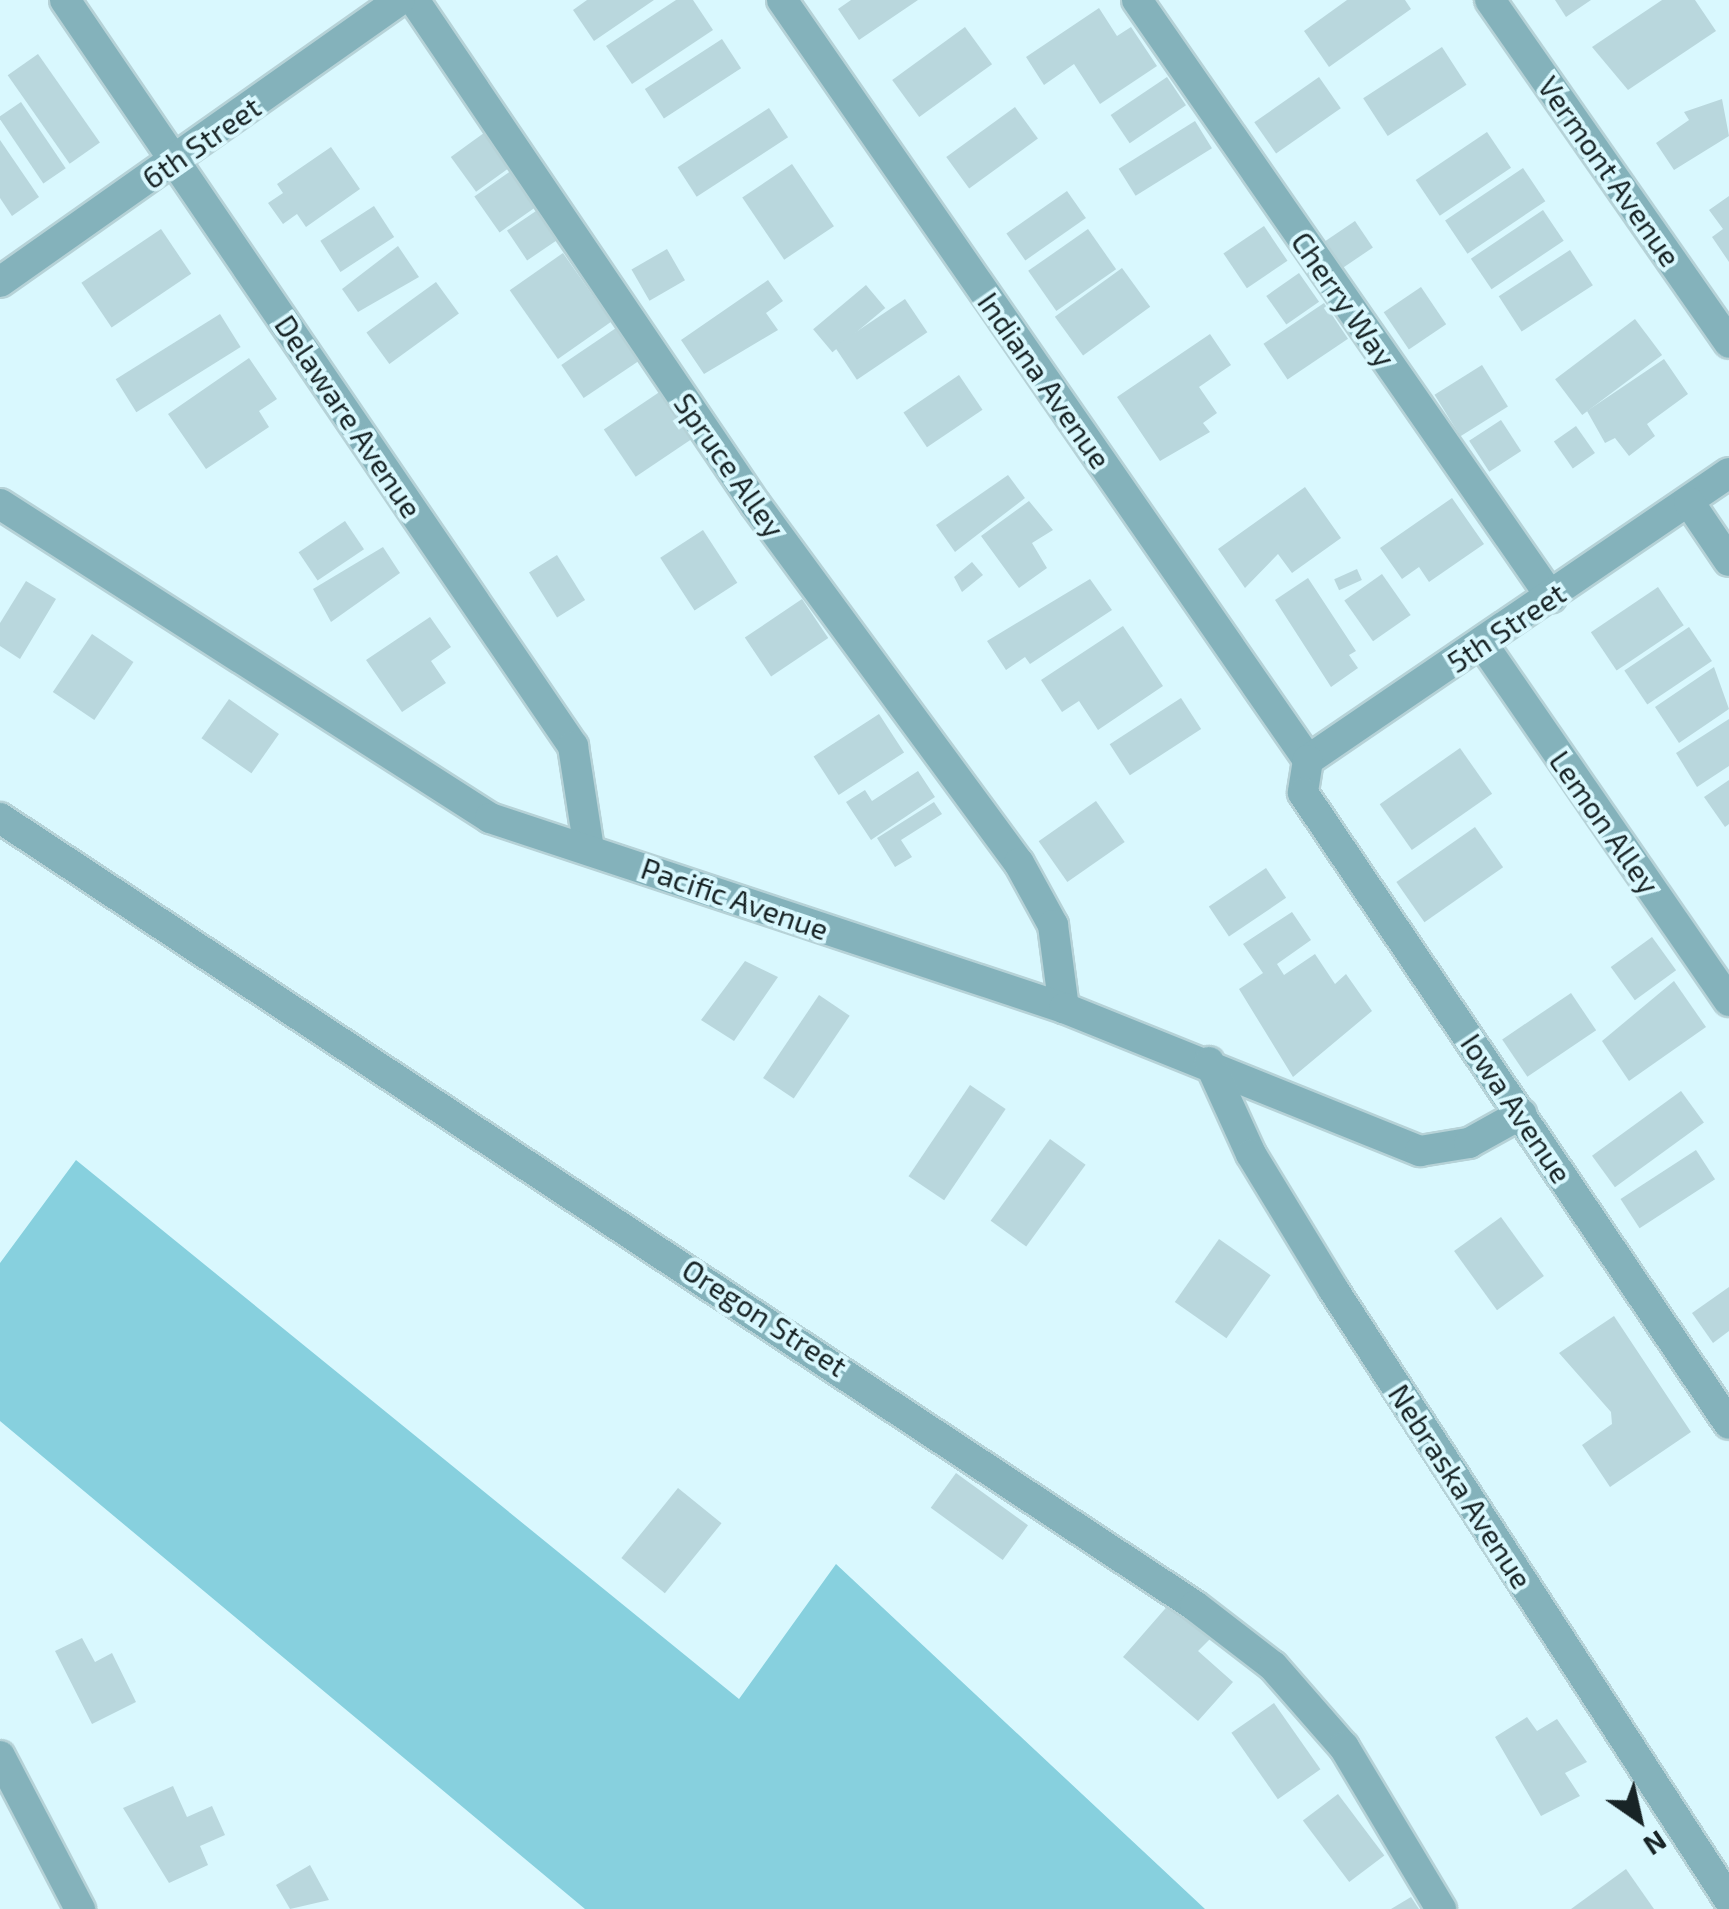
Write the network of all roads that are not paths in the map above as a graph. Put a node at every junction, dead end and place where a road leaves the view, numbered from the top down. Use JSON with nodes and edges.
{"nodes":[{"id":1,"x":65,"y":0,"type":"edge"},
{"id":2,"x":400,"y":0,"type":"edge"},
{"id":3,"x":414,"y":0,"type":"edge"},
{"id":4,"x":782,"y":0,"type":"edge"},
{"id":5,"x":1137,"y":0,"type":"edge"},
{"id":6,"x":1490,"y":0,"type":"edge"},
{"id":7,"x":175,"y":161,"type":"junction"},
{"id":8,"x":0,"y":282,"type":"edge"},
{"id":9,"x":1729,"y":343,"type":"edge"},
{"id":10,"x":1729,"y":473,"type":"edge"},
{"id":11,"x":1688,"y":502,"type":"junction"},
{"id":12,"x":0,"y":504,"type":"edge"},
{"id":13,"x":1729,"y":561,"type":"edge"},
{"id":14,"x":1552,"y":597,"type":"junction"},
{"id":15,"x":1482,"y":644,"type":"junction"},
{"id":16,"x":1308,"y":760,"type":"junction"},
{"id":17,"x":0,"y":818,"type":"edge"},
{"id":18,"x":589,"y":848,"type":"junction"},
{"id":19,"x":1729,"y":1002,"type":"edge"},
{"id":20,"x":1064,"y":1008,"type":"junction"},
{"id":21,"x":1209,"y":1062,"type":"junction"},
{"id":22,"x":1521,"y":1114,"type":"junction"},
{"id":23,"x":1729,"y":1424,"type":"edge"},
{"id":24,"x":0,"y":1756,"type":"edge"},
{"id":25,"x":1729,"y":1900,"type":"edge"},
{"id":26,"x":80,"y":1909,"type":"edge"},
{"id":27,"x":1440,"y":1909,"type":"edge"}],
"edges":[{"from":1,"to":7,"type":"street","name":"Delaware Avenue"},
{"from":2,"to":7,"type":"street","name":"6th Street"},
{"from":3,"to":20,"type":"street","name":"Spruce Alley"},
{"from":4,"to":16,"type":"street","name":"Indiana Avenue"},
{"from":5,"to":14,"type":"street","name":"Cherry Way"},
{"from":6,"to":9,"type":"street","name":"Vermont Avenue"},
{"from":7,"to":8,"type":"street","name":"6th Street"},
{"from":7,"to":18,"type":"street","name":"Delaware Avenue"},
{"from":10,"to":11,"type":"street","name":"5th Street"},
{"from":11,"to":13,"type":"street"},
{"from":11,"to":14,"type":"street","name":"5th Street"},
{"from":12,"to":18,"type":"street","name":"Pacific Avenue"},
{"from":14,"to":15,"type":"street","name":"5th Street"},
{"from":15,"to":16,"type":"street","name":"5th Street"},
{"from":15,"to":19,"type":"street","name":"Lemon Alley"},
{"from":16,"to":22,"type":"street","name":"Iowa Avenue"},
{"from":17,"to":27,"type":"street","name":"Oregon Street"},
{"from":18,"to":20,"type":"street","name":"Pacific Avenue"},
{"from":20,"to":21,"type":"street","name":"Pacific Avenue"},
{"from":21,"to":22,"type":"street","name":"Pacific Avenue"},
{"from":21,"to":25,"type":"street","name":"Nebraska Avenue"},
{"from":22,"to":23,"type":"street","name":"Iowa Avenue"},
{"from":24,"to":26,"type":"street"}]}
